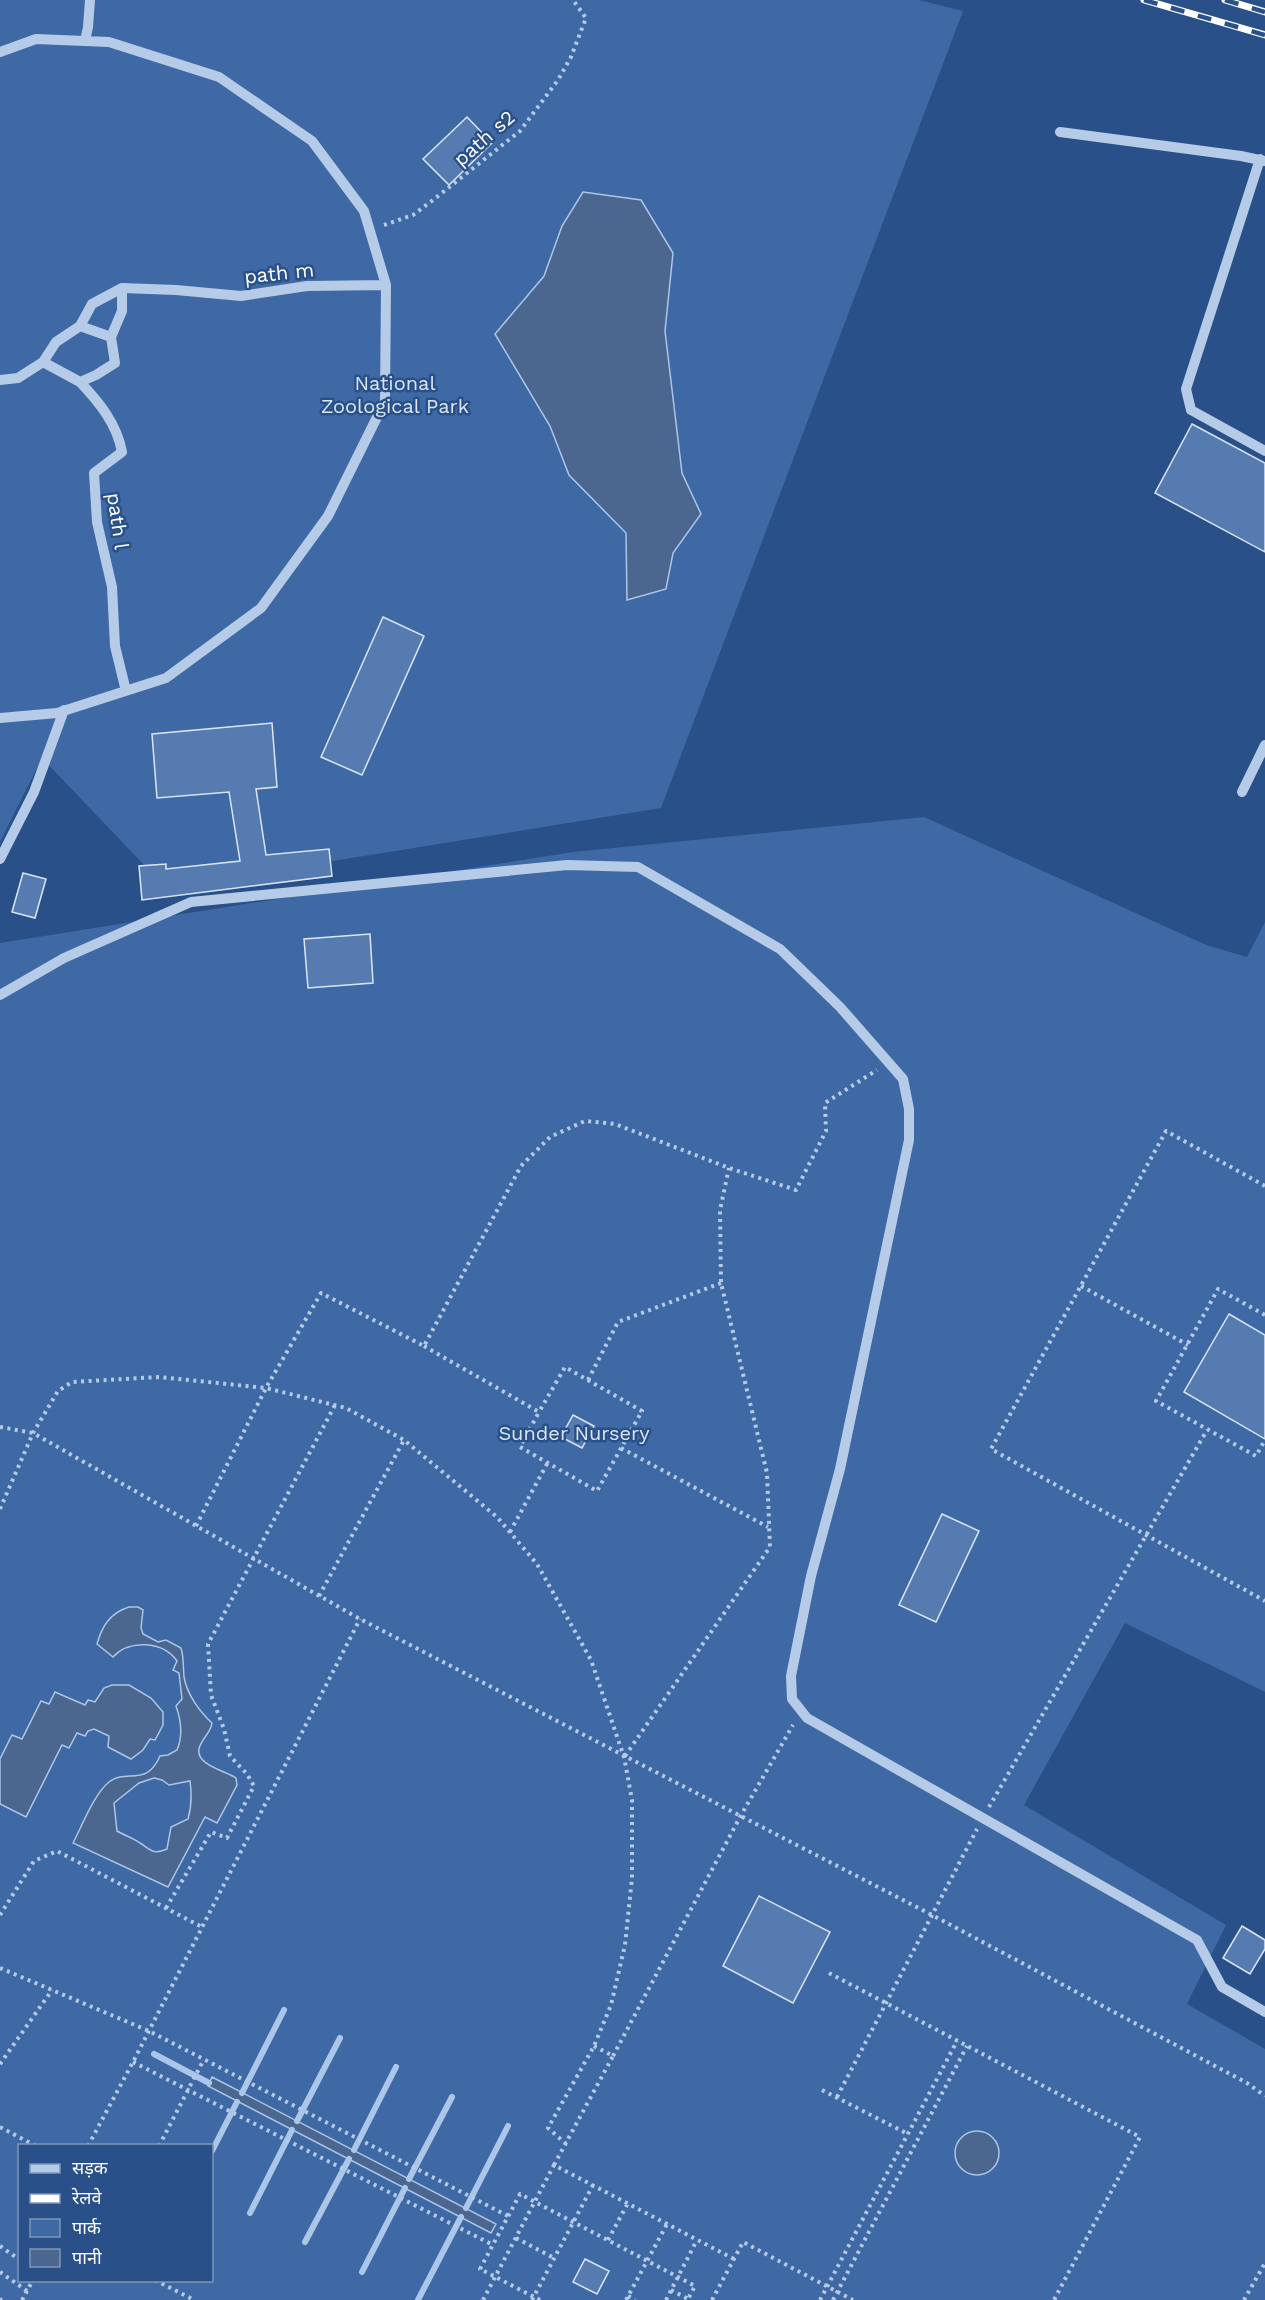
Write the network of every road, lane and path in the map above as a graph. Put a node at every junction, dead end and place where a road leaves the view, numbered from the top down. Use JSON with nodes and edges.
{"nodes":[{"id":1,"x":90,"y":0,"type":"edge"},
{"id":2,"x":573,"y":0,"type":"edge"},
{"id":3,"x":85,"y":41,"type":"junction"},
{"id":4,"x":0,"y":52,"type":"edge"},
{"id":5,"x":1060,"y":132,"type":"dead end"},
{"id":6,"x":1262,"y":160,"type":"edge"},
{"id":7,"x":370,"y":230,"type":"junction"},
{"id":8,"x":386,"y":285,"type":"junction"},
{"id":9,"x":122,"y":288,"type":"junction"},
{"id":10,"x":81,"y":326,"type":"junction"},
{"id":11,"x":111,"y":337,"type":"junction"},
{"id":12,"x":43,"y":362,"type":"junction"},
{"id":13,"x":0,"y":380,"type":"edge"},
{"id":14,"x":80,"y":382,"type":"junction"},
{"id":15,"x":1265,"y":451,"type":"edge"},
{"id":16,"x":126,"y":691,"type":"junction"},
{"id":17,"x":64,"y":710,"type":"junction"},
{"id":18,"x":0,"y":718,"type":"edge"},
{"id":19,"x":1265,"y":745,"type":"edge"},
{"id":20,"x":1242,"y":792,"type":"dead end"},
{"id":21,"x":0,"y":859,"type":"edge"},
{"id":22,"x":0,"y":995,"type":"edge"},
{"id":23,"x":889,"y":1063,"type":"junction"},
{"id":24,"x":729,"y":1168,"type":"junction"},
{"id":25,"x":1265,"y":1186,"type":"edge"},
{"id":26,"x":721,"y":1283,"type":"junction"},
{"id":27,"x":1081,"y":1286,"type":"junction"},
{"id":28,"x":1265,"y":1315,"type":"edge"},
{"id":29,"x":1188,"y":1344,"type":"junction"},
{"id":30,"x":424,"y":1347,"type":"junction"},
{"id":31,"x":588,"y":1380,"type":"junction"},
{"id":32,"x":266,"y":1388,"type":"junction"},
{"id":33,"x":335,"y":1405,"type":"junction"},
{"id":34,"x":539,"y":1412,"type":"junction"},
{"id":35,"x":0,"y":1427,"type":"edge"},
{"id":36,"x":1208,"y":1430,"type":"junction"},
{"id":37,"x":33,"y":1433,"type":"junction"},
{"id":38,"x":404,"y":1440,"type":"junction"},
{"id":39,"x":1265,"y":1440,"type":"edge"},
{"id":40,"x":621,"y":1448,"type":"junction"},
{"id":41,"x":548,"y":1462,"type":"junction"},
{"id":42,"x":0,"y":1509,"type":"edge"},
{"id":43,"x":196,"y":1526,"type":"junction"},
{"id":44,"x":769,"y":1528,"type":"junction"},
{"id":45,"x":510,"y":1532,"type":"junction"},
{"id":46,"x":1147,"y":1535,"type":"junction"},
{"id":47,"x":254,"y":1558,"type":"junction"},
{"id":48,"x":319,"y":1596,"type":"junction"},
{"id":49,"x":1265,"y":1601,"type":"edge"},
{"id":50,"x":360,"y":1620,"type":"junction"},
{"id":51,"x":801,"y":1710,"type":"junction"},
{"id":52,"x":624,"y":1757,"type":"junction"},
{"id":53,"x":740,"y":1816,"type":"junction"},
{"id":54,"x":983,"y":1818,"type":"junction"},
{"id":55,"x":166,"y":1908,"type":"junction"},
{"id":56,"x":0,"y":1915,"type":"edge"},
{"id":57,"x":932,"y":1915,"type":"junction"},
{"id":58,"x":202,"y":1927,"type":"junction"},
{"id":59,"x":0,"y":1968,"type":"edge"},
{"id":60,"x":830,"y":1973,"type":"dead end"},
{"id":61,"x":52,"y":1989,"type":"junction"},
{"id":62,"x":886,"y":2003,"type":"junction"},
{"id":63,"x":1265,"y":2012,"type":"edge"},
{"id":64,"x":149,"y":2031,"type":"junction"},
{"id":65,"x":957,"y":2041,"type":"junction"},
{"id":66,"x":594,"y":2046,"type":"junction"},
{"id":67,"x":967,"y":2046,"type":"junction"},
{"id":68,"x":613,"y":2056,"type":"junction"},
{"id":69,"x":203,"y":2061,"type":"junction"},
{"id":70,"x":134,"y":2062,"type":"junction"},
{"id":71,"x":0,"y":2064,"type":"edge"},
{"id":72,"x":188,"y":2090,"type":"junction"},
{"id":73,"x":822,"y":2090,"type":"dead end"},
{"id":74,"x":1265,"y":2096,"type":"edge"},
{"id":75,"x":837,"y":2097,"type":"junction"},
{"id":76,"x":0,"y":2127,"type":"edge"},
{"id":77,"x":908,"y":2134,"type":"junction"},
{"id":78,"x":34,"y":2144,"type":"edge"},
{"id":79,"x":89,"y":2144,"type":"edge"},
{"id":80,"x":160,"y":2144,"type":"edge"},
{"id":81,"x":566,"y":2144,"type":"junction"},
{"id":82,"x":555,"y":2165,"type":"junction"},
{"id":83,"x":593,"y":2185,"type":"junction"},
{"id":84,"x":535,"y":2202,"type":"junction"},
{"id":85,"x":628,"y":2203,"type":"junction"},
{"id":86,"x":508,"y":2216,"type":"junction"},
{"id":87,"x":573,"y":2222,"type":"junction"},
{"id":88,"x":666,"y":2224,"type":"junction"},
{"id":89,"x":516,"y":2238,"type":"junction"},
{"id":90,"x":608,"y":2240,"type":"junction"},
{"id":91,"x":697,"y":2240,"type":"junction"},
{"id":92,"x":493,"y":2245,"type":"junction"},
{"id":93,"x":0,"y":2246,"type":"edge"},
{"id":94,"x":18,"y":2259,"type":"edge"},
{"id":95,"x":554,"y":2259,"type":"junction"},
{"id":96,"x":734,"y":2259,"type":"junction"},
{"id":97,"x":647,"y":2261,"type":"junction"},
{"id":98,"x":1265,"y":2263,"type":"edge"},
{"id":99,"x":0,"y":2272,"type":"edge"},
{"id":100,"x":495,"y":2277,"type":"junction"},
{"id":101,"x":678,"y":2277,"type":"junction"},
{"id":102,"x":32,"y":2282,"type":"edge"},
{"id":103,"x":159,"y":2282,"type":"edge"},
{"id":104,"x":827,"y":2286,"type":"junction"},
{"id":105,"x":671,"y":2290,"type":"junction"},
{"id":106,"x":27,"y":2291,"type":"junction"},
{"id":107,"x":837,"y":2292,"type":"junction"},
{"id":108,"x":533,"y":2298,"type":"edge"},
{"id":109,"x":627,"y":2298,"type":"edge"},
{"id":110,"x":689,"y":2299,"type":"edge"},
{"id":111,"x":21,"y":2300,"type":"edge"},
{"id":112,"x":194,"y":2300,"type":"edge"},
{"id":113,"x":483,"y":2300,"type":"edge"},
{"id":114,"x":540,"y":2300,"type":"edge"},
{"id":115,"x":635,"y":2300,"type":"edge"},
{"id":116,"x":666,"y":2300,"type":"edge"},
{"id":117,"x":712,"y":2300,"type":"edge"},
{"id":118,"x":820,"y":2300,"type":"edge"},
{"id":119,"x":833,"y":2300,"type":"edge"},
{"id":120,"x":853,"y":2300,"type":"edge"},
{"id":121,"x":1054,"y":2300,"type":"edge"},
{"id":122,"x":1244,"y":2300,"type":"edge"}],
"edges":[{"from":1,"to":3,"type":"street"},
{"from":2,"to":7,"type":"path","name":"path s2"},
{"from":3,"to":4,"type":"street"},
{"from":3,"to":7,"type":"street"},
{"from":5,"to":6,"type":"street"},
{"from":6,"to":15,"type":"street"},
{"from":7,"to":8,"type":"street"},
{"from":8,"to":9,"type":"street","name":"path m"},
{"from":8,"to":16,"type":"street"},
{"from":9,"to":10,"type":"street"},
{"from":9,"to":11,"type":"street"},
{"from":10,"to":11,"type":"street"},
{"from":10,"to":12,"type":"street"},
{"from":11,"to":14,"type":"street"},
{"from":12,"to":13,"type":"street"},
{"from":12,"to":14,"type":"street"},
{"from":14,"to":16,"type":"street","name":"path l"},
{"from":16,"to":17,"type":"street"},
{"from":17,"to":18,"type":"street"},
{"from":17,"to":21,"type":"street"},
{"from":19,"to":20,"type":"street"},
{"from":22,"to":23,"type":"street"},
{"from":23,"to":24,"type":"path"},
{"from":23,"to":51,"type":"street"},
{"from":24,"to":26,"type":"path"},
{"from":24,"to":30,"type":"path"},
{"from":25,"to":27,"type":"path"},
{"from":26,"to":31,"type":"path"},
{"from":26,"to":44,"type":"path"},
{"from":27,"to":29,"type":"path"},
{"from":27,"to":46,"type":"path"},
{"from":28,"to":29,"type":"path"},
{"from":29,"to":36,"type":"path"},
{"from":30,"to":32,"type":"path"},
{"from":30,"to":34,"type":"path"},
{"from":31,"to":34,"type":"path"},
{"from":31,"to":40,"type":"path"},
{"from":32,"to":33,"type":"path"},
{"from":32,"to":37,"type":"path"},
{"from":32,"to":43,"type":"path"},
{"from":33,"to":38,"type":"path"},
{"from":33,"to":47,"type":"path"},
{"from":34,"to":41,"type":"path"},
{"from":35,"to":37,"type":"path"},
{"from":36,"to":39,"type":"path"},
{"from":36,"to":46,"type":"path"},
{"from":37,"to":42,"type":"path"},
{"from":37,"to":43,"type":"path"},
{"from":38,"to":45,"type":"path"},
{"from":38,"to":48,"type":"path"},
{"from":40,"to":41,"type":"path"},
{"from":40,"to":44,"type":"path"},
{"from":41,"to":45,"type":"path"},
{"from":43,"to":47,"type":"path"},
{"from":44,"to":52,"type":"path"},
{"from":45,"to":52,"type":"path"},
{"from":46,"to":49,"type":"path"},
{"from":46,"to":54,"type":"path"},
{"from":47,"to":48,"type":"path"},
{"from":47,"to":55,"type":"path"},
{"from":48,"to":50,"type":"path"},
{"from":50,"to":52,"type":"path"},
{"from":50,"to":58,"type":"path"},
{"from":51,"to":53,"type":"path"},
{"from":51,"to":54,"type":"street"},
{"from":52,"to":53,"type":"path"},
{"from":52,"to":66,"type":"path"},
{"from":53,"to":57,"type":"path"},
{"from":53,"to":68,"type":"path"},
{"from":54,"to":57,"type":"path"},
{"from":54,"to":63,"type":"street"},
{"from":55,"to":56,"type":"path"},
{"from":55,"to":58,"type":"path"},
{"from":57,"to":62,"type":"path"},
{"from":57,"to":74,"type":"path"},
{"from":58,"to":64,"type":"path"},
{"from":59,"to":61,"type":"path"},
{"from":60,"to":62,"type":"path"},
{"from":61,"to":64,"type":"path"},
{"from":61,"to":71,"type":"path"},
{"from":62,"to":65,"type":"path"},
{"from":62,"to":75,"type":"path"},
{"from":64,"to":69,"type":"path"},
{"from":64,"to":70,"type":"path"},
{"from":65,"to":67,"type":"path"},
{"from":65,"to":77,"type":"path"},
{"from":66,"to":68,"type":"path"},
{"from":66,"to":81,"type":"path"},
{"from":67,"to":107,"type":"path"},
{"from":67,"to":121,"type":"path"},
{"from":68,"to":81,"type":"path"},
{"from":69,"to":72,"type":"path"},
{"from":69,"to":86,"type":"path"},
{"from":70,"to":72,"type":"path"},
{"from":70,"to":79,"type":"path"},
{"from":72,"to":80,"type":"path"},
{"from":72,"to":92,"type":"path"},
{"from":73,"to":75,"type":"path"},
{"from":75,"to":77,"type":"path"},
{"from":76,"to":78,"type":"path"},
{"from":77,"to":104,"type":"path"},
{"from":81,"to":82,"type":"path"},
{"from":82,"to":83,"type":"path"},
{"from":82,"to":84,"type":"path"},
{"from":83,"to":85,"type":"path"},
{"from":83,"to":87,"type":"path"},
{"from":84,"to":86,"type":"path"},
{"from":84,"to":87,"type":"path"},
{"from":84,"to":89,"type":"path"},
{"from":85,"to":88,"type":"path"},
{"from":85,"to":90,"type":"path"},
{"from":86,"to":92,"type":"path"},
{"from":87,"to":90,"type":"path"},
{"from":87,"to":95,"type":"path"},
{"from":88,"to":91,"type":"path"},
{"from":88,"to":97,"type":"path"},
{"from":89,"to":95,"type":"path"},
{"from":89,"to":100,"type":"path"},
{"from":90,"to":97,"type":"path"},
{"from":91,"to":96,"type":"path"},
{"from":91,"to":101,"type":"path"},
{"from":92,"to":100,"type":"path"},
{"from":93,"to":94,"type":"path"},
{"from":95,"to":108,"type":"path"},
{"from":96,"to":104,"type":"path"},
{"from":96,"to":117,"type":"path"},
{"from":97,"to":101,"type":"path"},
{"from":97,"to":109,"type":"path"},
{"from":98,"to":122,"type":"path"},
{"from":99,"to":106,"type":"path"},
{"from":100,"to":108,"type":"path"},
{"from":100,"to":113,"type":"path"},
{"from":101,"to":105,"type":"path"},
{"from":101,"to":110,"type":"path"},
{"from":102,"to":106,"type":"path"},
{"from":103,"to":112,"type":"path"},
{"from":104,"to":107,"type":"path"},
{"from":104,"to":118,"type":"path"},
{"from":105,"to":110,"type":"path"},
{"from":105,"to":116,"type":"path"},
{"from":106,"to":111,"type":"path"},
{"from":107,"to":119,"type":"path"},
{"from":107,"to":120,"type":"path"},
{"from":108,"to":114,"type":"path"},
{"from":109,"to":115,"type":"path"}]}
